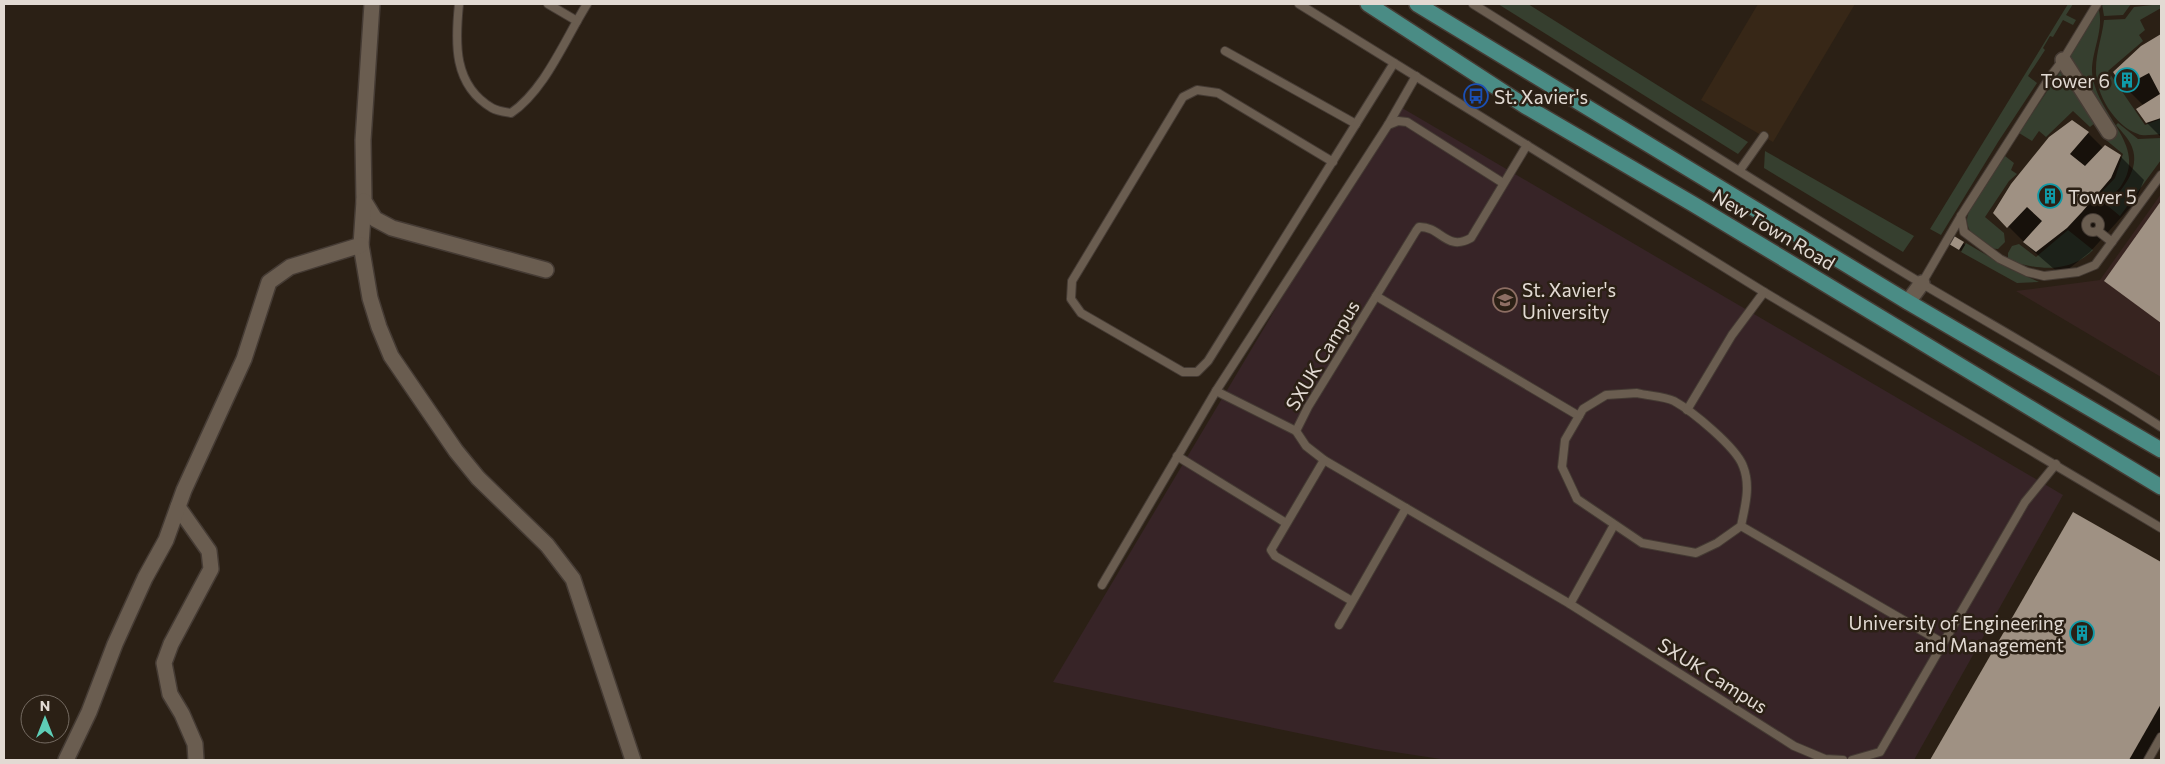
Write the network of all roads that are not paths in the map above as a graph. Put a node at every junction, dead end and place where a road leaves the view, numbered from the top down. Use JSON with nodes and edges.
{"nodes":[{"id":1,"x":372,"y":4,"type":"edge"},
{"id":2,"x":459,"y":4,"type":"edge"},
{"id":3,"x":548,"y":4,"type":"edge"},
{"id":4,"x":587,"y":4,"type":"edge"},
{"id":5,"x":1299,"y":4,"type":"edge"},
{"id":6,"x":1368,"y":4,"type":"edge"},
{"id":7,"x":1417,"y":4,"type":"edge"},
{"id":8,"x":1473,"y":4,"type":"edge"},
{"id":9,"x":2097,"y":4,"type":"edge"},
{"id":10,"x":577,"y":21,"type":"junction"},
{"id":11,"x":1225,"y":51,"type":"dead end"},
{"id":12,"x":2063,"y":60,"type":"junction"},
{"id":13,"x":1394,"y":63,"type":"junction"},
{"id":14,"x":1416,"y":76,"type":"junction"},
{"id":15,"x":1356,"y":124,"type":"junction"},
{"id":16,"x":1388,"y":125,"type":"junction"},
{"id":17,"x":2109,"y":132,"type":"dead end"},
{"id":18,"x":1764,"y":136,"type":"dead end"},
{"id":19,"x":1527,"y":145,"type":"junction"},
{"id":20,"x":1333,"y":162,"type":"junction"},
{"id":21,"x":1740,"y":170,"type":"junction"},
{"id":22,"x":2161,"y":175,"type":"edge"},
{"id":23,"x":1503,"y":183,"type":"junction"},
{"id":24,"x":364,"y":201,"type":"junction"},
{"id":25,"x":1960,"y":216,"type":"junction"},
{"id":26,"x":2098,"y":230,"type":"dead end"},
{"id":27,"x":2112,"y":242,"type":"junction"},
{"id":28,"x":361,"y":245,"type":"junction"},
{"id":29,"x":546,"y":270,"type":"dead end"},
{"id":30,"x":1922,"y":283,"type":"junction"},
{"id":31,"x":1764,"y":292,"type":"junction"},
{"id":32,"x":1376,"y":296,"type":"junction"},
{"id":33,"x":1908,"y":302,"type":"junction"},
{"id":34,"x":1216,"y":391,"type":"junction"},
{"id":35,"x":1687,"y":410,"type":"junction"},
{"id":36,"x":1579,"y":416,"type":"junction"},
{"id":37,"x":2161,"y":427,"type":"edge"},
{"id":38,"x":1296,"y":431,"type":"junction"},
{"id":39,"x":2161,"y":450,"type":"edge"},
{"id":40,"x":1178,"y":456,"type":"junction"},
{"id":41,"x":1324,"y":460,"type":"junction"},
{"id":42,"x":2056,"y":464,"type":"junction"},
{"id":43,"x":2161,"y":487,"type":"edge"},
{"id":44,"x":178,"y":507,"type":"junction"},
{"id":45,"x":1406,"y":508,"type":"junction"},
{"id":46,"x":1286,"y":523,"type":"junction"},
{"id":47,"x":1614,"y":525,"type":"junction"},
{"id":48,"x":1741,"y":526,"type":"junction"},
{"id":49,"x":2161,"y":528,"type":"edge"},
{"id":50,"x":1102,"y":585,"type":"dead end"},
{"id":51,"x":1352,"y":601,"type":"junction"},
{"id":52,"x":1570,"y":604,"type":"junction"},
{"id":53,"x":1339,"y":625,"type":"dead end"},
{"id":54,"x":1943,"y":644,"type":"junction"},
{"id":55,"x":2161,"y":737,"type":"edge"},
{"id":56,"x":66,"y":760,"type":"edge"},
{"id":57,"x":196,"y":760,"type":"edge"},
{"id":58,"x":633,"y":760,"type":"edge"},
{"id":59,"x":1843,"y":760,"type":"edge"},
{"id":60,"x":1852,"y":760,"type":"edge"},
{"id":61,"x":2148,"y":760,"type":"edge"}],
"edges":[{"from":1,"to":24,"type":"street"},
{"from":2,"to":10,"type":"lane"},
{"from":3,"to":10,"type":"lane"},
{"from":4,"to":10,"type":"lane"},
{"from":5,"to":13,"type":"lane"},
{"from":6,"to":43,"type":"main road","name":"New Town Road"},
{"from":7,"to":33,"type":"main road","name":"New Town Road"},
{"from":8,"to":21,"type":"lane"},
{"from":9,"to":12,"type":"lane"},
{"from":11,"to":15,"type":"lane"},
{"from":12,"to":17,"type":"street"},
{"from":12,"to":25,"type":"lane"},
{"from":13,"to":14,"type":"lane"},
{"from":13,"to":15,"type":"lane"},
{"from":14,"to":16,"type":"lane"},
{"from":14,"to":19,"type":"lane"},
{"from":15,"to":20,"type":"lane"},
{"from":16,"to":23,"type":"lane"},
{"from":16,"to":34,"type":"lane"},
{"from":18,"to":21,"type":"lane"},
{"from":19,"to":23,"type":"lane"},
{"from":19,"to":31,"type":"lane"},
{"from":20,"to":20,"type":"lane"},
{"from":21,"to":30,"type":"lane"},
{"from":22,"to":27,"type":"lane"},
{"from":23,"to":32,"type":"lane"},
{"from":24,"to":28,"type":"street"},
{"from":24,"to":29,"type":"street"},
{"from":25,"to":27,"type":"lane"},
{"from":25,"to":30,"type":"lane"},
{"from":26,"to":27,"type":"lane"},
{"from":28,"to":44,"type":"street"},
{"from":28,"to":58,"type":"street"},
{"from":30,"to":33,"type":"street"},
{"from":30,"to":37,"type":"lane"},
{"from":31,"to":35,"type":"lane"},
{"from":31,"to":42,"type":"lane"},
{"from":32,"to":36,"type":"lane","name":"SXUK Campus"},
{"from":32,"to":38,"type":"lane","name":"SXUK Campus"},
{"from":33,"to":39,"type":"main road","name":"New Town Road"},
{"from":34,"to":38,"type":"lane"},
{"from":34,"to":40,"type":"lane"},
{"from":35,"to":36,"type":"lane"},
{"from":35,"to":48,"type":"lane"},
{"from":36,"to":47,"type":"lane"},
{"from":38,"to":41,"type":"lane","name":"SXUK Campus"},
{"from":40,"to":46,"type":"lane"},
{"from":40,"to":50,"type":"lane"},
{"from":41,"to":45,"type":"lane","name":"SXUK Campus"},
{"from":41,"to":46,"type":"lane"},
{"from":42,"to":49,"type":"lane"},
{"from":42,"to":54,"type":"lane"},
{"from":44,"to":56,"type":"street"},
{"from":44,"to":57,"type":"street"},
{"from":45,"to":51,"type":"lane"},
{"from":45,"to":52,"type":"lane","name":"SXUK Campus"},
{"from":46,"to":51,"type":"lane"},
{"from":47,"to":48,"type":"lane"},
{"from":47,"to":52,"type":"lane"},
{"from":48,"to":54,"type":"lane"},
{"from":51,"to":53,"type":"lane"},
{"from":52,"to":59,"type":"lane","name":"SXUK Campus"},
{"from":54,"to":60,"type":"lane"},
{"from":55,"to":61,"type":"lane"}]}
